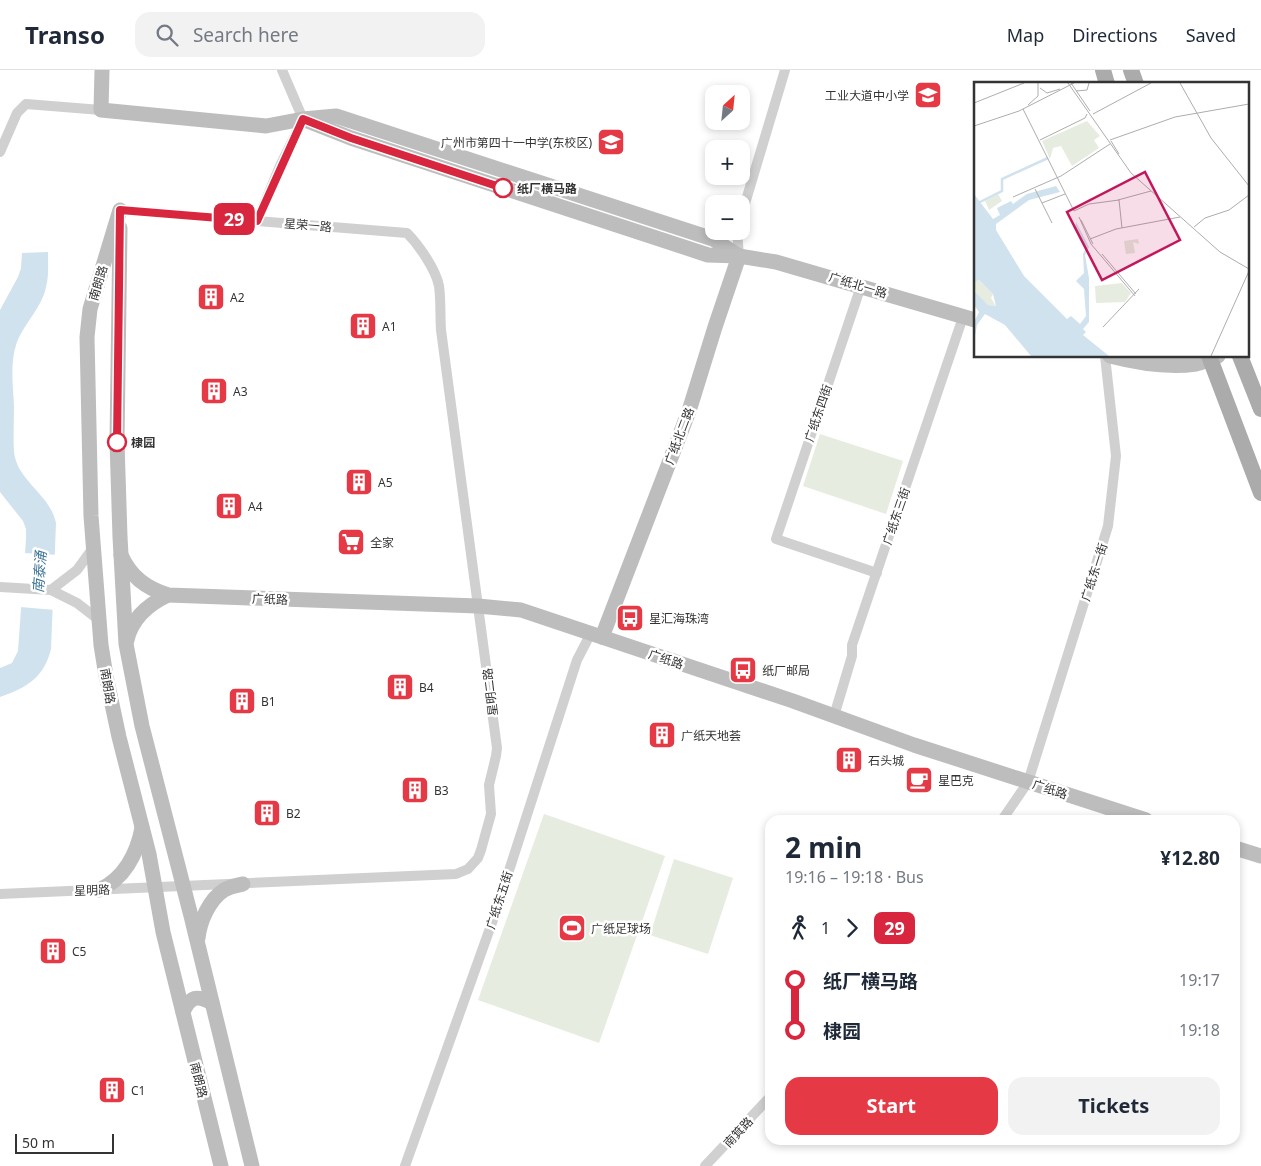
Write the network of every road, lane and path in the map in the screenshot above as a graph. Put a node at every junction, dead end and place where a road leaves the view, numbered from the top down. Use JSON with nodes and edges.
{"nodes":[{"id":1,"x":102,"y":70,"type":"edge"},
{"id":2,"x":282,"y":70,"type":"edge"},
{"id":3,"x":785,"y":70,"type":"edge"},
{"id":4,"x":1131,"y":70,"type":"edge"},
{"id":5,"x":1135,"y":82,"type":"edge"},
{"id":6,"x":101,"y":110,"type":"junction"},
{"id":7,"x":303,"y":119,"type":"junction"},
{"id":8,"x":0,"y":152,"type":"edge"},
{"id":9,"x":748,"y":195,"type":"edge"},
{"id":10,"x":120,"y":210,"type":"junction"},
{"id":11,"x":257,"y":221,"type":"junction"},
{"id":12,"x":407,"y":234,"type":"joint"},
{"id":13,"x":738,"y":240,"type":"edge"},
{"id":14,"x":739,"y":256,"type":"junction"},
{"id":15,"x":861,"y":286,"type":"junction"},
{"id":16,"x":969,"y":319,"type":"edge"},
{"id":17,"x":1105,"y":358,"type":"edge"},
{"id":18,"x":1122,"y":358,"type":"edge"},
{"id":19,"x":1210,"y":358,"type":"edge"},
{"id":20,"x":1212,"y":358,"type":"edge"},
{"id":21,"x":1241,"y":358,"type":"edge"},
{"id":22,"x":1261,"y":409,"type":"edge"},
{"id":23,"x":1261,"y":492,"type":"edge"},
{"id":24,"x":93,"y":548,"type":"junction"},
{"id":25,"x":121,"y":555,"type":"junction"},
{"id":26,"x":876,"y":573,"type":"junction"},
{"id":27,"x":1,"y":587,"type":"edge"},
{"id":28,"x":56,"y":592,"type":"junction"},
{"id":29,"x":168,"y":595,"type":"junction"},
{"id":30,"x":478,"y":606,"type":"junction"},
{"id":31,"x":99,"y":620,"type":"junction"},
{"id":32,"x":596,"y":635,"type":"junction"},
{"id":33,"x":126,"y":644,"type":"junction"},
{"id":34,"x":834,"y":716,"type":"junction"},
{"id":35,"x":152,"y":765,"type":"junction"},
{"id":36,"x":129,"y":772,"type":"junction"},
{"id":37,"x":1028,"y":782,"type":"junction"},
{"id":38,"x":1005,"y":815,"type":"edge"},
{"id":39,"x":1130,"y":815,"type":"edge"},
{"id":40,"x":143,"y":826,"type":"junction"},
{"id":41,"x":1240,"y":850,"type":"edge"},
{"id":42,"x":1261,"y":856,"type":"edge"},
{"id":43,"x":243,"y":884,"type":"junction"},
{"id":44,"x":183,"y":886,"type":"junction"},
{"id":45,"x":155,"y":888,"type":"junction"},
{"id":46,"x":99,"y":890,"type":"junction"},
{"id":47,"x":0,"y":894,"type":"edge"},
{"id":48,"x":198,"y":944,"type":"junction"},
{"id":49,"x":212,"y":1003,"type":"junction"},
{"id":50,"x":183,"y":1012,"type":"junction"},
{"id":51,"x":765,"y":1102,"type":"edge"},
{"id":52,"x":221,"y":1166,"type":"edge"},
{"id":53,"x":252,"y":1166,"type":"edge"},
{"id":54,"x":405,"y":1166,"type":"edge"},
{"id":55,"x":706,"y":1166,"type":"edge"}],
"edges":[{"from":1,"to":6,"type":"street"},
{"from":2,"to":7,"type":"street"},
{"from":3,"to":9,"type":"street"},
{"from":4,"to":5,"type":"main road"},
{"from":6,"to":7,"type":"street"},
{"from":6,"to":8,"type":"street"},
{"from":7,"to":11,"type":"street"},
{"from":7,"to":14,"type":"street"},
{"from":10,"to":11,"type":"street","name":"星荣一路"},
{"from":10,"to":24,"type":"street","name":"南朗路"},
{"from":10,"to":25,"type":"street","name":"南朗路"},
{"from":11,"to":12,"type":"street","name":"星荣一路"},
{"from":12,"to":30,"type":"street","name":"星明二路"},
{"from":13,"to":14,"type":"street","name":"广纸北二路"},
{"from":14,"to":15,"type":"street","name":"广纸北一路"},
{"from":14,"to":32,"type":"street","name":"广纸北二路"},
{"from":15,"to":16,"type":"street","name":"广纸北一路"},
{"from":15,"to":26,"type":"street","name":"广纸东四街"},
{"from":16,"to":26,"type":"street","name":"广纸东三街"},
{"from":17,"to":37,"type":"street","name":"广纸东一街"},
{"from":18,"to":19,"type":"street"},
{"from":20,"to":23,"type":"main road"},
{"from":21,"to":22,"type":"main road"},
{"from":24,"to":28,"type":"street"},
{"from":24,"to":31,"type":"street","name":"南朗路"},
{"from":25,"to":29,"type":"street","name":"广纸路"},
{"from":25,"to":33,"type":"street","name":"南朗路"},
{"from":26,"to":34,"type":"street","name":"广纸东三街"},
{"from":27,"to":28,"type":"street"},
{"from":28,"to":31,"type":"street"},
{"from":29,"to":30,"type":"street","name":"广纸路"},
{"from":29,"to":33,"type":"street"},
{"from":30,"to":32,"type":"street","name":"广纸路"},
{"from":30,"to":43,"type":"street","name":"星明二路"},
{"from":31,"to":36,"type":"street","name":"南朗路"},
{"from":32,"to":34,"type":"street","name":"广纸路"},
{"from":32,"to":54,"type":"street","name":"广纸东五街"},
{"from":33,"to":35,"type":"street","name":"南朗路"},
{"from":34,"to":37,"type":"street","name":"广纸路"},
{"from":35,"to":36,"type":"street"},
{"from":35,"to":44,"type":"street","name":"南朗路"},
{"from":36,"to":40,"type":"street","name":"南朗路"},
{"from":37,"to":38,"type":"street"},
{"from":37,"to":39,"type":"street","name":"广纸路"},
{"from":40,"to":45,"type":"street","name":"南朗路"},
{"from":40,"to":46,"type":"street"},
{"from":41,"to":42,"type":"street"},
{"from":43,"to":44,"type":"street","name":"星明二路"},
{"from":43,"to":48,"type":"street"},
{"from":44,"to":45,"type":"street","name":"星明路"},
{"from":44,"to":48,"type":"street","name":"南朗路"},
{"from":45,"to":46,"type":"street","name":"星明路"},
{"from":45,"to":50,"type":"street","name":"南朗路"},
{"from":46,"to":47,"type":"street","name":"星明路"},
{"from":48,"to":49,"type":"street","name":"南朗路"},
{"from":49,"to":50,"type":"street"},
{"from":49,"to":53,"type":"street","name":"南朗路"},
{"from":50,"to":52,"type":"street","name":"南朗路"},
{"from":51,"to":55,"type":"street","name":"南箕路"}]}
